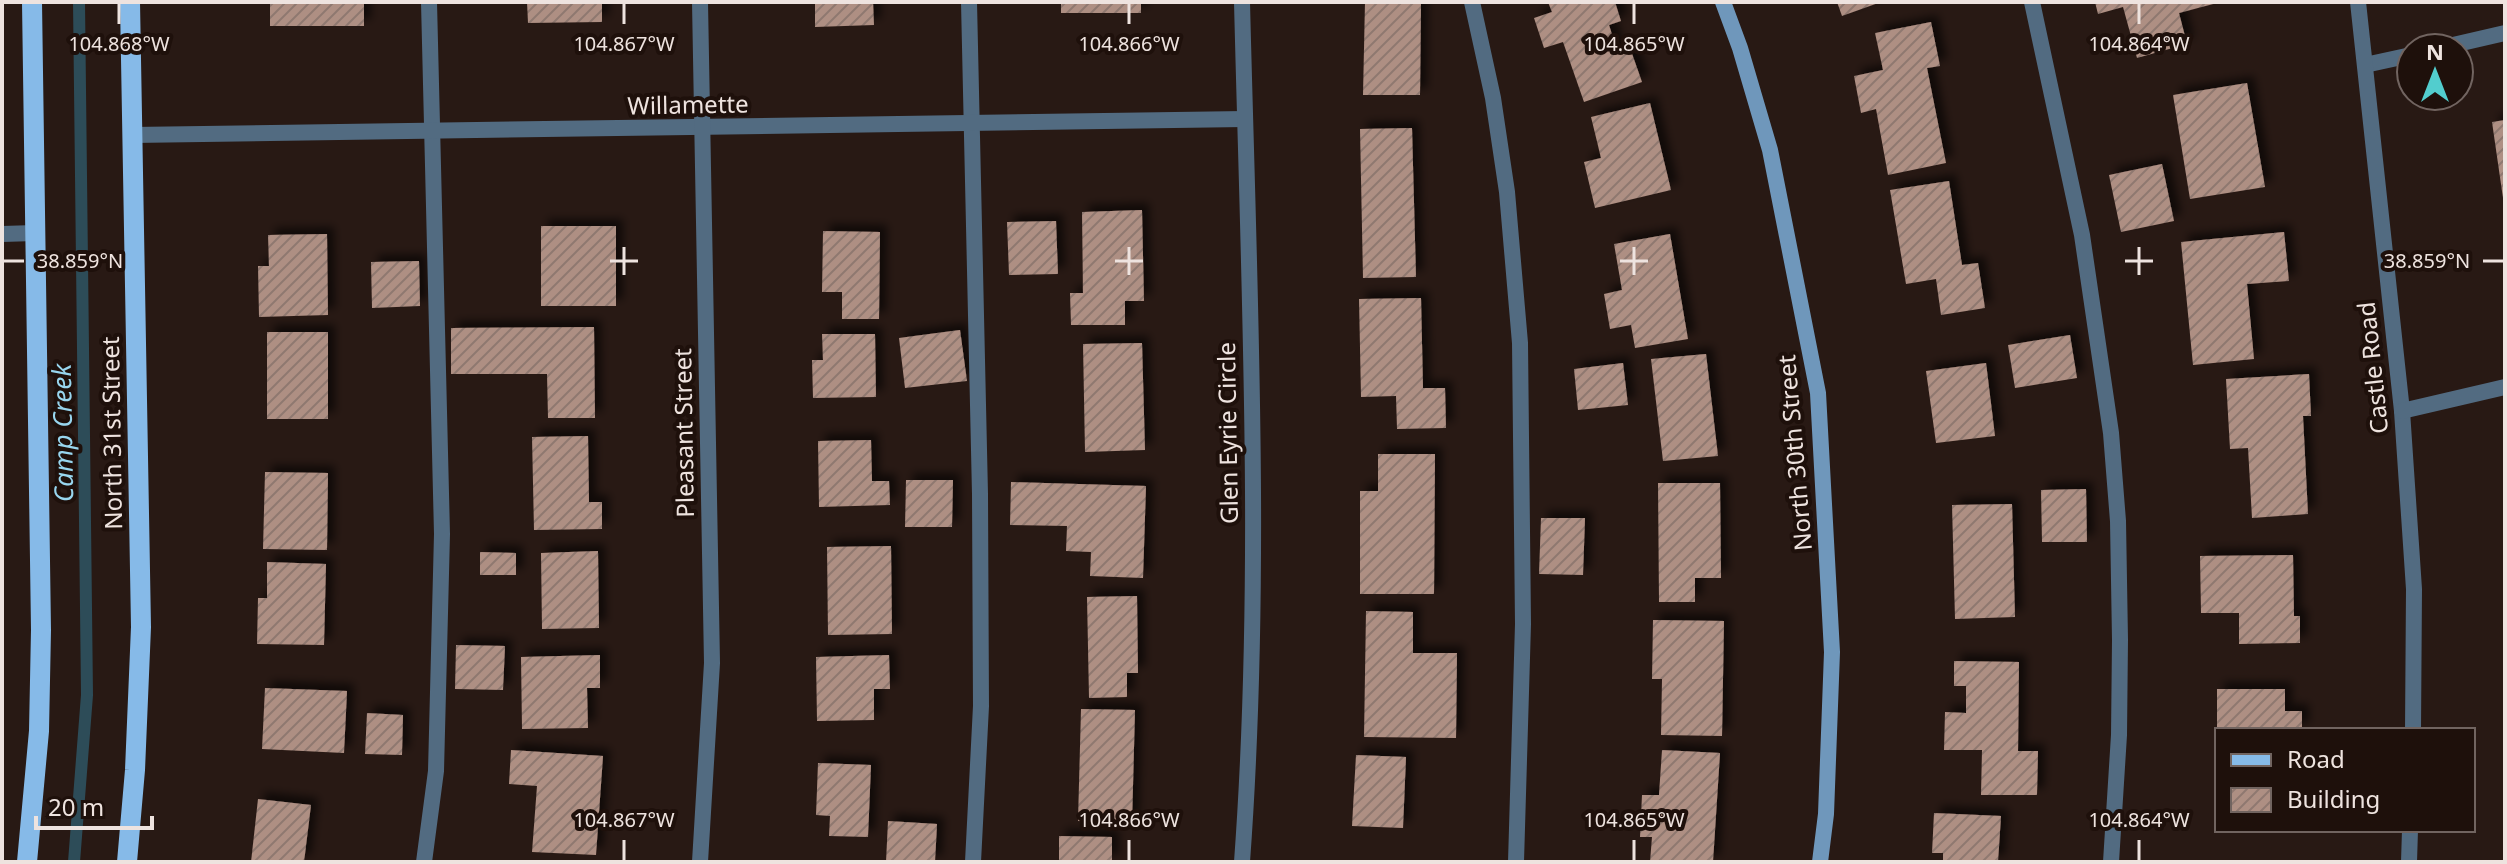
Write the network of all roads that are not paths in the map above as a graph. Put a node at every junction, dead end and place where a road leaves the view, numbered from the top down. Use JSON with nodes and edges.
{"nodes":[{"id":1,"x":32,"y":2,"type":"edge"},
{"id":2,"x":130,"y":2,"type":"edge"},
{"id":3,"x":429,"y":2,"type":"edge"},
{"id":4,"x":700,"y":2,"type":"edge"},
{"id":5,"x":969,"y":2,"type":"edge"},
{"id":6,"x":1242,"y":2,"type":"edge"},
{"id":7,"x":1472,"y":2,"type":"edge"},
{"id":8,"x":1723,"y":2,"type":"edge"},
{"id":9,"x":2032,"y":2,"type":"edge"},
{"id":10,"x":2358,"y":2,"type":"edge"},
{"id":11,"x":2505,"y":33,"type":"edge"},
{"id":12,"x":2475,"y":40,"type":"edge"},
{"id":13,"x":2395,"y":58,"type":"edge"},
{"id":14,"x":2365,"y":65,"type":"junction"},
{"id":15,"x":1245,"y":119,"type":"junction"},
{"id":16,"x":970,"y":125,"type":"junction"},
{"id":17,"x":702,"y":127,"type":"junction"},
{"id":18,"x":431,"y":133,"type":"junction"},
{"id":19,"x":132,"y":135,"type":"junction"},
{"id":20,"x":35,"y":233,"type":"junction"},
{"id":21,"x":2,"y":234,"type":"edge"},
{"id":22,"x":2505,"y":387,"type":"edge"},
{"id":23,"x":2402,"y":411,"type":"junction"},
{"id":24,"x":2413,"y":728,"type":"edge"},
{"id":25,"x":2410,"y":832,"type":"edge"},
{"id":26,"x":27,"y":862,"type":"edge"},
{"id":27,"x":127,"y":862,"type":"edge"},
{"id":28,"x":424,"y":862,"type":"edge"},
{"id":29,"x":700,"y":862,"type":"edge"},
{"id":30,"x":973,"y":862,"type":"edge"},
{"id":31,"x":1242,"y":862,"type":"edge"},
{"id":32,"x":1516,"y":862,"type":"edge"},
{"id":33,"x":1820,"y":862,"type":"edge"},
{"id":34,"x":2111,"y":862,"type":"edge"},
{"id":35,"x":2409,"y":862,"type":"edge"}],
"edges":[{"from":1,"to":20,"type":"main road"},
{"from":2,"to":19,"type":"main road","name":"North 31st Street"},
{"from":3,"to":18,"type":"street"},
{"from":4,"to":17,"type":"street","name":"Pleasant Street"},
{"from":5,"to":16,"type":"street"},
{"from":6,"to":15,"type":"street","name":"Glen Eyrie Circle"},
{"from":7,"to":32,"type":"street"},
{"from":8,"to":33,"type":"main road","name":"North 30th Street"},
{"from":9,"to":34,"type":"street"},
{"from":10,"to":14,"type":"street","name":"Castle Road"},
{"from":11,"to":12,"type":"street"},
{"from":13,"to":14,"type":"street"},
{"from":14,"to":23,"type":"street","name":"Castle Road"},
{"from":15,"to":16,"type":"street","name":"Willamette"},
{"from":15,"to":31,"type":"street","name":"Glen Eyrie Circle"},
{"from":16,"to":17,"type":"street","name":"Willamette"},
{"from":16,"to":30,"type":"street"},
{"from":17,"to":18,"type":"street","name":"Willamette"},
{"from":17,"to":29,"type":"street","name":"Pleasant Street"},
{"from":18,"to":19,"type":"street","name":"Willamette"},
{"from":18,"to":28,"type":"street"},
{"from":19,"to":27,"type":"main road","name":"North 31st Street"},
{"from":20,"to":21,"type":"street"},
{"from":20,"to":26,"type":"main road"},
{"from":22,"to":23,"type":"street"},
{"from":23,"to":24,"type":"street","name":"Castle Road"},
{"from":25,"to":35,"type":"street"}]}
